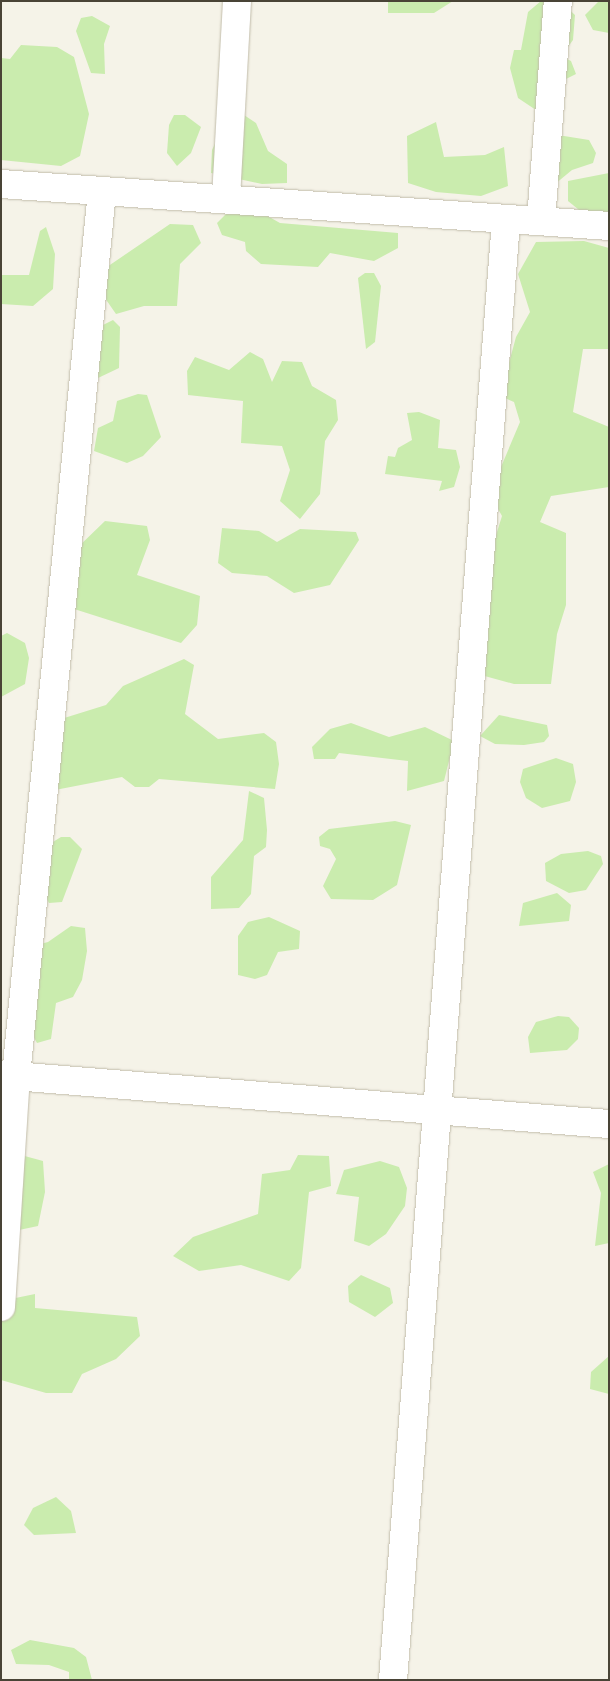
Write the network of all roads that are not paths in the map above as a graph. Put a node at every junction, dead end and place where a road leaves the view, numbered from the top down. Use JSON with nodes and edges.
{"nodes":[{"id":1,"x":237,"y":1,"type":"edge"},
{"id":2,"x":558,"y":1,"type":"edge"},
{"id":3,"x":1,"y":184,"type":"edge"},
{"id":4,"x":102,"y":190,"type":"junction"},
{"id":5,"x":226,"y":198,"type":"junction"},
{"id":6,"x":541,"y":220,"type":"junction"},
{"id":7,"x":506,"y":221,"type":"junction"},
{"id":8,"x":609,"y":226,"type":"edge"},
{"id":9,"x":9,"y":1076,"type":"edge"},
{"id":10,"x":437,"y":1109,"type":"junction"},
{"id":11,"x":609,"y":1124,"type":"edge"},
{"id":12,"x":1,"y":1307,"type":"edge"},
{"id":13,"x":393,"y":1680,"type":"edge"}],
"edges":[{"from":1,"to":5,"type":"street"},
{"from":2,"to":6,"type":"street"},
{"from":3,"to":4,"type":"street"},
{"from":4,"to":5,"type":"street"},
{"from":4,"to":9,"type":"street"},
{"from":5,"to":7,"type":"street"},
{"from":6,"to":7,"type":"street"},
{"from":6,"to":8,"type":"street"},
{"from":7,"to":10,"type":"street"},
{"from":9,"to":10,"type":"street"},
{"from":9,"to":12,"type":"street"},
{"from":10,"to":11,"type":"street"},
{"from":10,"to":13,"type":"street"}]}
